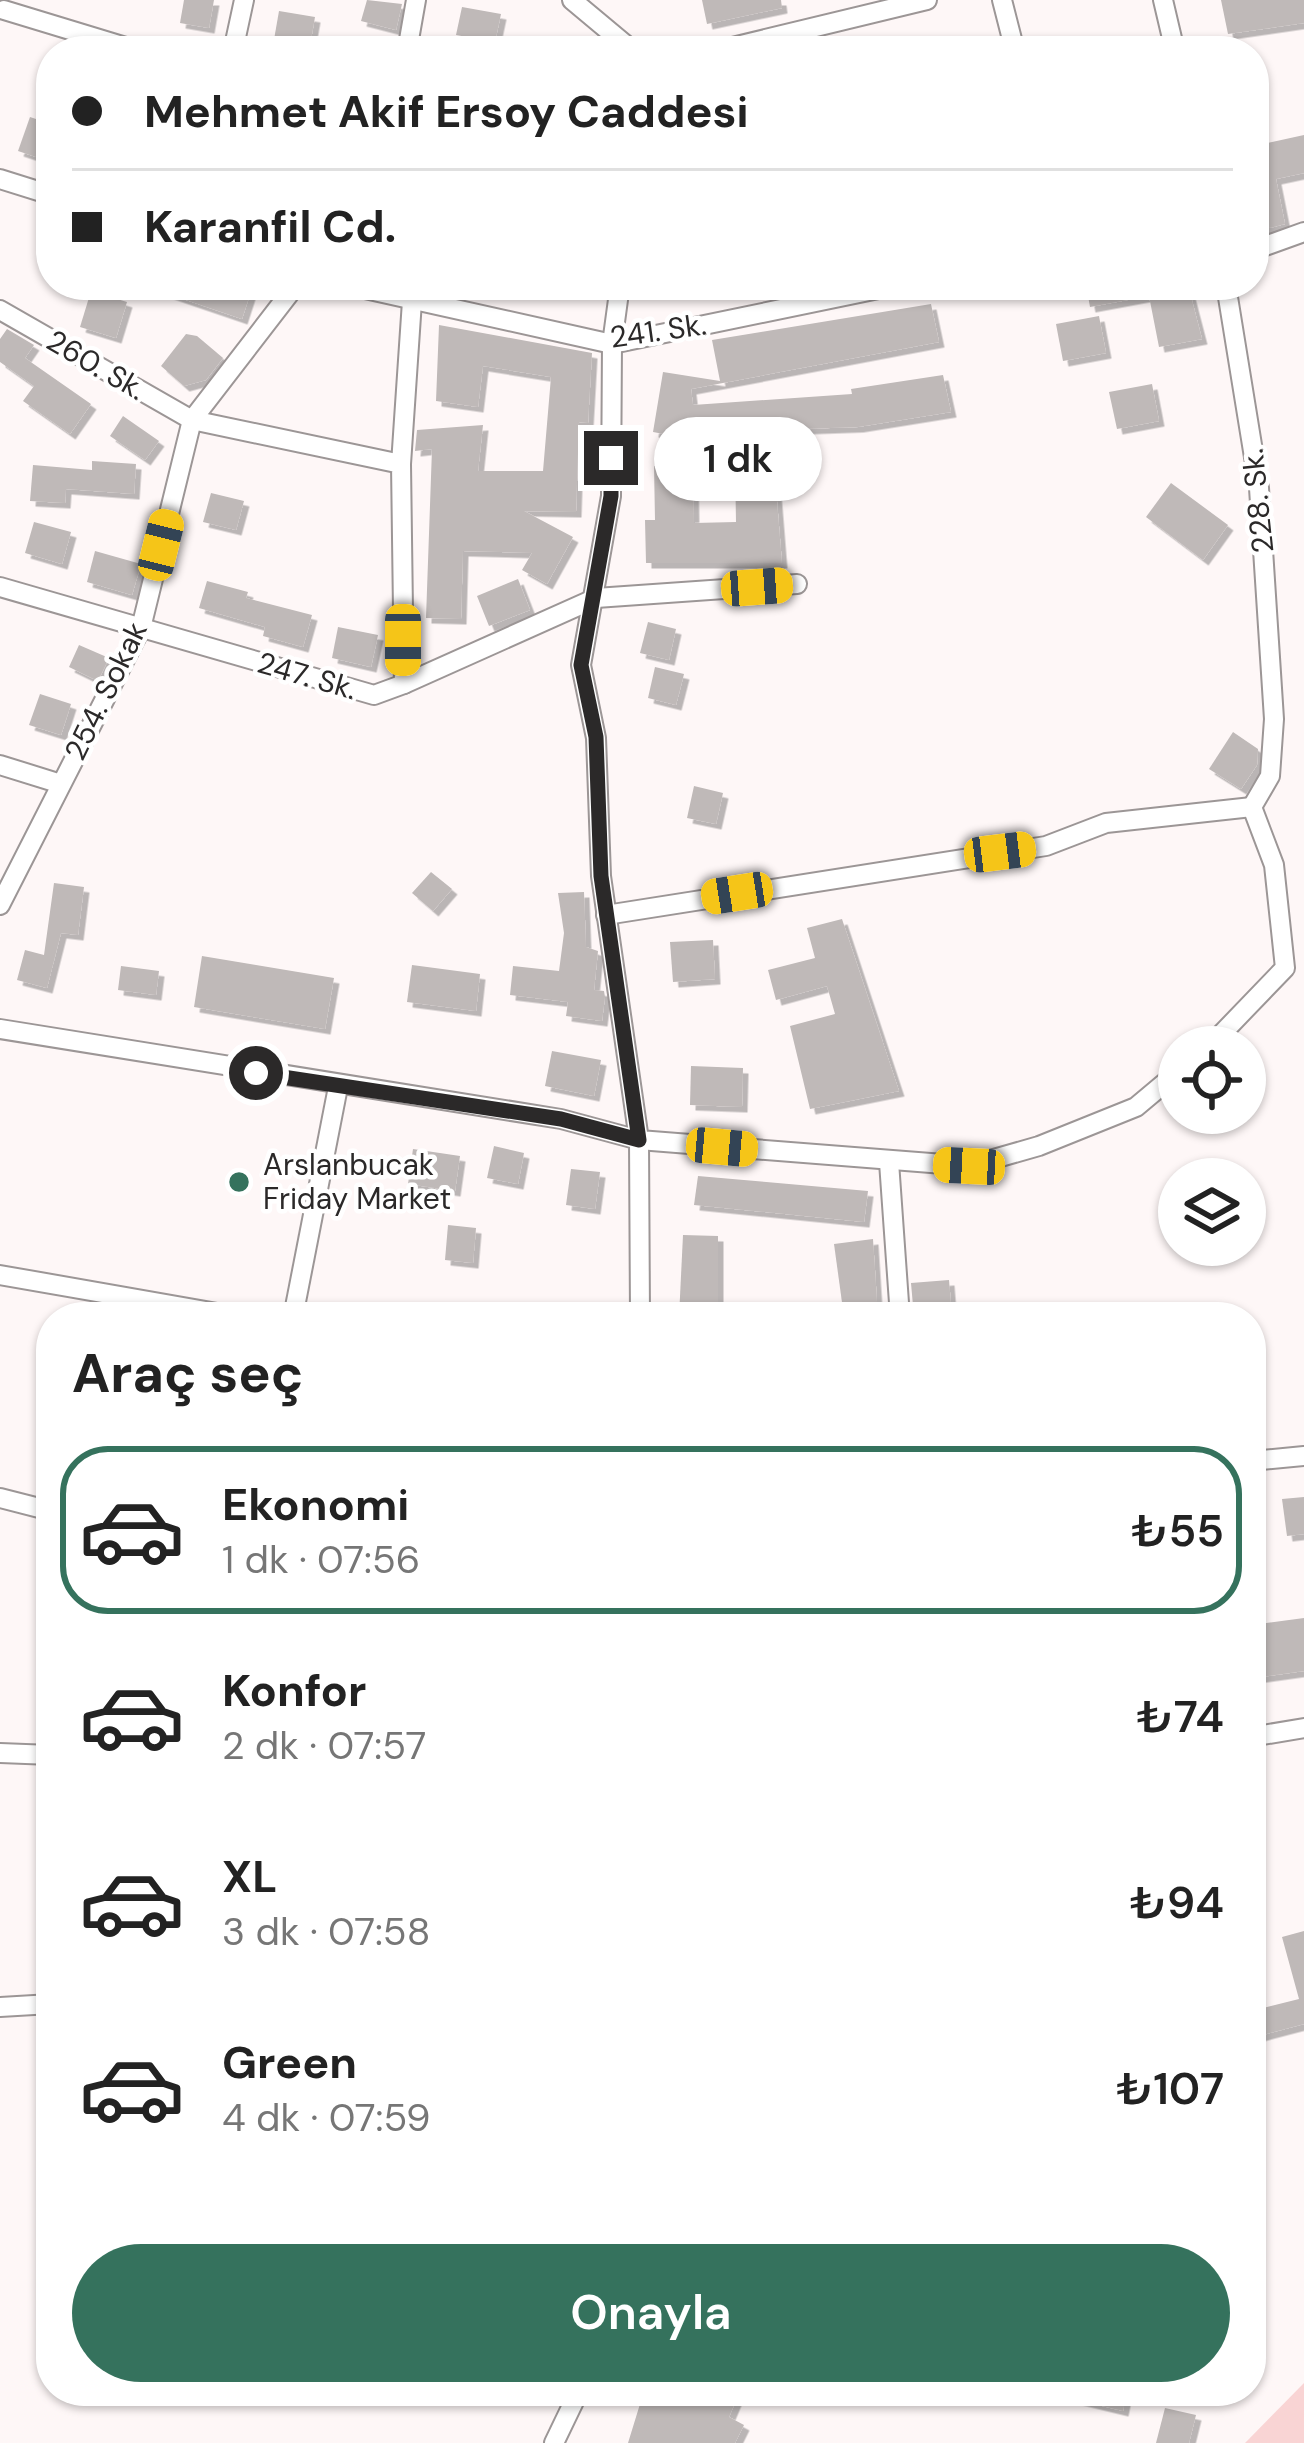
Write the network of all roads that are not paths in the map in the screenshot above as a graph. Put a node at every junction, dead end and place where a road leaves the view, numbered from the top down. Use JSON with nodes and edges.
{"nodes":[{"id":1,"x":244,"y":0,"type":"edge"},
{"id":2,"x":416,"y":0,"type":"edge"},
{"id":3,"x":572,"y":0,"type":"edge"},
{"id":4,"x":927,"y":0,"type":"edge"},
{"id":5,"x":1003,"y":0,"type":"edge"},
{"id":6,"x":1163,"y":0,"type":"edge"},
{"id":7,"x":4,"y":12,"type":"edge"},
{"id":8,"x":87,"y":36,"type":"edge"},
{"id":9,"x":236,"y":36,"type":"edge"},
{"id":10,"x":410,"y":36,"type":"edge"},
{"id":11,"x":615,"y":36,"type":"edge"},
{"id":12,"x":778,"y":36,"type":"edge"},
{"id":13,"x":1011,"y":36,"type":"edge"},
{"id":14,"x":1171,"y":36,"type":"edge"},
{"id":15,"x":0,"y":179,"type":"edge"},
{"id":16,"x":36,"y":190,"type":"edge"},
{"id":17,"x":1304,"y":232,"type":"edge"},
{"id":18,"x":1269,"y":245,"type":"edge"},
{"id":19,"x":284,"y":300,"type":"edge"},
{"id":20,"x":408,"y":300,"type":"edge"},
{"id":21,"x":618,"y":300,"type":"edge"},
{"id":22,"x":825,"y":300,"type":"edge"},
{"id":23,"x":1228,"y":300,"type":"edge"},
{"id":24,"x":412,"y":301,"type":"junction"},
{"id":25,"x":0,"y":310,"type":"edge"},
{"id":26,"x":612,"y":344,"type":"junction"},
{"id":27,"x":192,"y":420,"type":"junction"},
{"id":28,"x":401,"y":464,"type":"junction"},
{"id":29,"x":797,"y":584,"type":"dead end"},
{"id":30,"x":0,"y":587,"type":"edge"},
{"id":31,"x":596,"y":598,"type":"junction"},
{"id":32,"x":140,"y":628,"type":"junction"},
{"id":33,"x":404,"y":684,"type":"junction"},
{"id":34,"x":0,"y":765,"type":"edge"},
{"id":35,"x":61,"y":784,"type":"junction"},
{"id":36,"x":1252,"y":807,"type":"junction"},
{"id":37,"x":0,"y":905,"type":"edge"},
{"id":38,"x":606,"y":915,"type":"junction"},
{"id":39,"x":1228,"y":1026,"type":"edge"},
{"id":40,"x":0,"y":1029,"type":"edge"},
{"id":41,"x":338,"y":1087,"type":"junction"},
{"id":42,"x":1158,"y":1089,"type":"edge"},
{"id":43,"x":639,"y":1140,"type":"junction"},
{"id":44,"x":889,"y":1162,"type":"junction"},
{"id":45,"x":0,"y":1275,"type":"edge"},
{"id":46,"x":154,"y":1302,"type":"edge"},
{"id":47,"x":296,"y":1302,"type":"edge"},
{"id":48,"x":640,"y":1302,"type":"edge"},
{"id":49,"x":899,"y":1302,"type":"edge"},
{"id":50,"x":1304,"y":1456,"type":"edge"},
{"id":51,"x":1266,"y":1460,"type":"edge"},
{"id":52,"x":0,"y":1498,"type":"edge"},
{"id":53,"x":36,"y":1507,"type":"edge"},
{"id":54,"x":1304,"y":1728,"type":"edge"},
{"id":55,"x":1266,"y":1734,"type":"edge"},
{"id":56,"x":0,"y":1754,"type":"edge"},
{"id":57,"x":36,"y":1755,"type":"edge"},
{"id":58,"x":36,"y":2005,"type":"edge"},
{"id":59,"x":0,"y":2007,"type":"edge"},
{"id":60,"x":572,"y":2406,"type":"edge"},
{"id":61,"x":554,"y":2443,"type":"edge"}],
"edges":[{"from":1,"to":9,"type":"street"},
{"from":2,"to":10,"type":"street"},
{"from":3,"to":11,"type":"street"},
{"from":4,"to":12,"type":"street"},
{"from":5,"to":13,"type":"street"},
{"from":6,"to":14,"type":"street"},
{"from":7,"to":8,"type":"street"},
{"from":15,"to":16,"type":"street"},
{"from":17,"to":18,"type":"street"},
{"from":19,"to":27,"type":"street","name":"254. Sokak"},
{"from":20,"to":24,"type":"street","name":"241. Sk."},
{"from":21,"to":26,"type":"street"},
{"from":22,"to":26,"type":"street","name":"241. Sk."},
{"from":23,"to":36,"type":"street","name":"228. Sk."},
{"from":24,"to":26,"type":"street","name":"241. Sk."},
{"from":24,"to":28,"type":"street","name":"247. Sk."},
{"from":25,"to":27,"type":"street","name":"260. Sk."},
{"from":26,"to":31,"type":"street"},
{"from":27,"to":28,"type":"street"},
{"from":27,"to":32,"type":"street","name":"254. Sokak"},
{"from":28,"to":33,"type":"street","name":"247. Sk."},
{"from":29,"to":31,"type":"street"},
{"from":30,"to":32,"type":"street","name":"247. Sk."},
{"from":31,"to":33,"type":"street"},
{"from":31,"to":38,"type":"street"},
{"from":32,"to":33,"type":"street","name":"247. Sk."},
{"from":32,"to":35,"type":"street","name":"254. Sokak"},
{"from":34,"to":35,"type":"street"},
{"from":35,"to":37,"type":"street","name":"254. Sokak"},
{"from":36,"to":38,"type":"street"},
{"from":36,"to":39,"type":"street"},
{"from":38,"to":43,"type":"street"},
{"from":40,"to":41,"type":"street"},
{"from":41,"to":43,"type":"street"},
{"from":41,"to":47,"type":"street"},
{"from":42,"to":44,"type":"street"},
{"from":43,"to":44,"type":"street"},
{"from":43,"to":48,"type":"street"},
{"from":44,"to":49,"type":"street"},
{"from":45,"to":46,"type":"street"},
{"from":50,"to":51,"type":"street"},
{"from":52,"to":53,"type":"street"},
{"from":54,"to":55,"type":"street"},
{"from":56,"to":57,"type":"street"},
{"from":58,"to":59,"type":"street"},
{"from":60,"to":61,"type":"street"}]}
